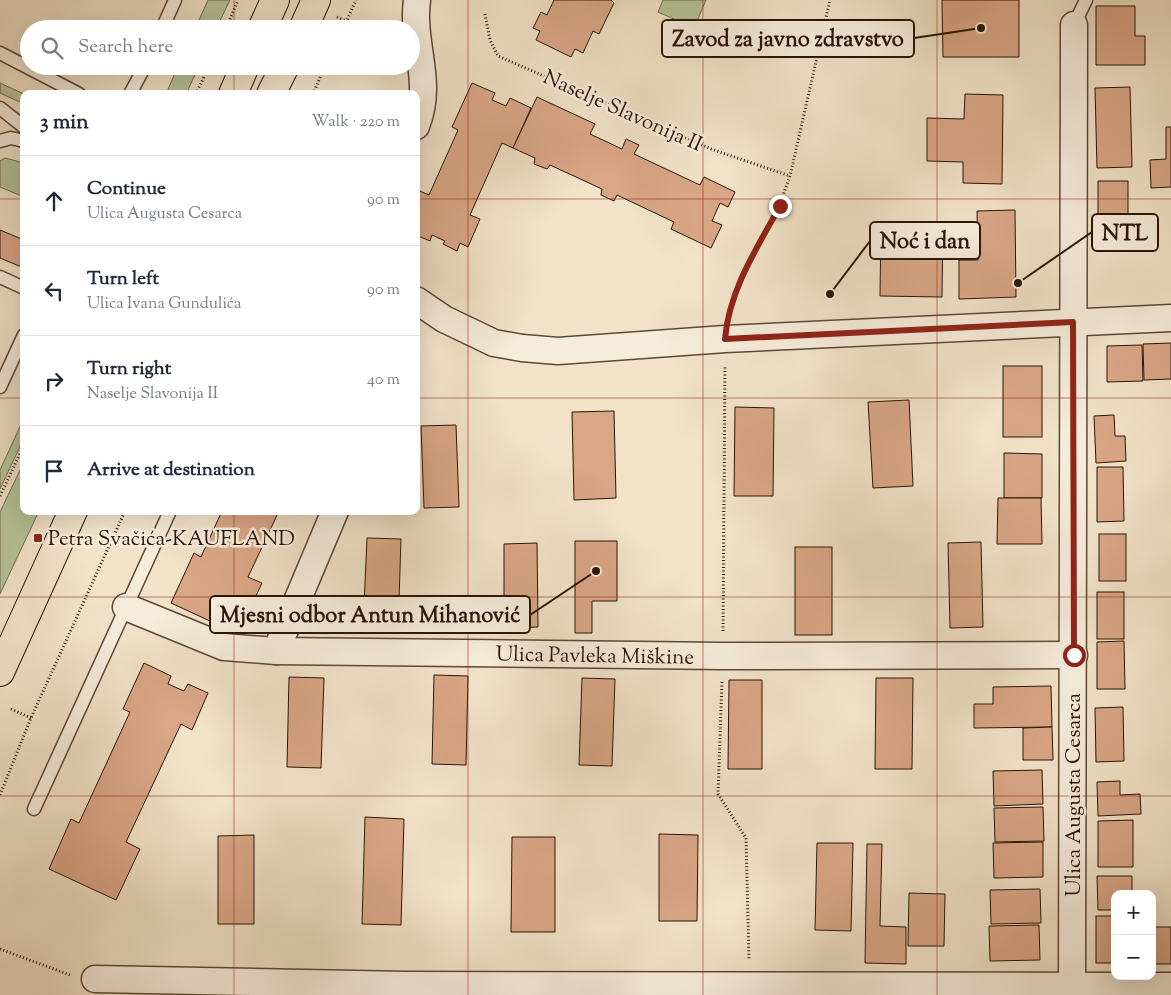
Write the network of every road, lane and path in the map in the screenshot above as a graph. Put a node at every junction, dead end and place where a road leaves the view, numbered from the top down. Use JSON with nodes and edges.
{"nodes":[{"id":1,"x":176,"y":0,"type":"edge"},
{"id":2,"x":238,"y":0,"type":"edge"},
{"id":3,"x":275,"y":0,"type":"edge"},
{"id":4,"x":316,"y":0,"type":"edge"},
{"id":5,"x":356,"y":0,"type":"edge"},
{"id":6,"x":417,"y":0,"type":"edge"},
{"id":7,"x":830,"y":0,"type":"edge"},
{"id":8,"x":1086,"y":0,"type":"edge"},
{"id":9,"x":485,"y":14,"type":"dead end"},
{"id":10,"x":166,"y":20,"type":"edge"},
{"id":11,"x":230,"y":20,"type":"edge"},
{"id":12,"x":266,"y":20,"type":"edge"},
{"id":13,"x":307,"y":20,"type":"edge"},
{"id":14,"x":347,"y":20,"type":"edge"},
{"id":15,"x":414,"y":20,"type":"edge"},
{"id":16,"x":1074,"y":25,"type":"joint"},
{"id":17,"x":0,"y":53,"type":"edge"},
{"id":18,"x":420,"y":54,"type":"edge"},
{"id":19,"x":20,"y":63,"type":"edge"},
{"id":20,"x":42,"y":75,"type":"edge"},
{"id":21,"x":140,"y":75,"type":"edge"},
{"id":22,"x":205,"y":75,"type":"edge"},
{"id":23,"x":241,"y":75,"type":"edge"},
{"id":24,"x":281,"y":75,"type":"edge"},
{"id":25,"x":321,"y":75,"type":"edge"},
{"id":26,"x":71,"y":90,"type":"edge"},
{"id":27,"x":132,"y":90,"type":"edge"},
{"id":28,"x":198,"y":90,"type":"edge"},
{"id":29,"x":235,"y":90,"type":"edge"},
{"id":30,"x":274,"y":90,"type":"edge"},
{"id":31,"x":315,"y":90,"type":"edge"},
{"id":32,"x":0,"y":108,"type":"edge"},
{"id":33,"x":420,"y":110,"type":"edge"},
{"id":34,"x":20,"y":124,"type":"edge"},
{"id":35,"x":4,"y":137,"type":"edge"},
{"id":36,"x":20,"y":140,"type":"edge"},
{"id":37,"x":790,"y":176,"type":"junction"},
{"id":38,"x":0,"y":277,"type":"edge"},
{"id":39,"x":20,"y":286,"type":"edge"},
{"id":40,"x":420,"y":303,"type":"edge"},
{"id":41,"x":1171,"y":318,"type":"edge"},
{"id":42,"x":1073,"y":322,"type":"junction"},
{"id":43,"x":725,"y":339,"type":"junction"},
{"id":44,"x":20,"y":344,"type":"edge"},
{"id":45,"x":0,"y":387,"type":"edge"},
{"id":46,"x":20,"y":454,"type":"edge"},
{"id":47,"x":0,"y":496,"type":"edge"},
{"id":48,"x":71,"y":515,"type":"edge"},
{"id":49,"x":123,"y":515,"type":"edge"},
{"id":50,"x":168,"y":515,"type":"edge"},
{"id":51,"x":333,"y":515,"type":"edge"},
{"id":52,"x":126,"y":606,"type":"junction"},
{"id":53,"x":276,"y":651,"type":"junction"},
{"id":54,"x":1074,"y":655,"type":"junction"},
{"id":55,"x":0,"y":671,"type":"edge"},
{"id":56,"x":11,"y":709,"type":"dead end"},
{"id":57,"x":31,"y":718,"type":"junction"},
{"id":58,"x":0,"y":795,"type":"edge"},
{"id":59,"x":34,"y":809,"type":"dead end"},
{"id":60,"x":0,"y":949,"type":"edge"},
{"id":61,"x":95,"y":979,"type":"joint"},
{"id":62,"x":1171,"y":986,"type":"edge"},
{"id":63,"x":1072,"y":990,"type":"edge"},
{"id":64,"x":672,"y":991,"type":"edge"}],
"edges":[{"from":1,"to":10,"type":"lane"},
{"from":2,"to":11,"type":"path"},
{"from":3,"to":12,"type":"main road"},
{"from":4,"to":13,"type":"main road"},
{"from":5,"to":14,"type":"path"},
{"from":6,"to":15,"type":"street"},
{"from":7,"to":37,"type":"path"},
{"from":8,"to":16,"type":"lane"},
{"from":9,"to":37,"type":"path","name":"Naselje Slavonija II"},
{"from":16,"to":42,"type":"street","name":"Ulica Augusta Cesarca"},
{"from":17,"to":19,"type":"lane"},
{"from":18,"to":33,"type":"street"},
{"from":20,"to":26,"type":"lane"},
{"from":21,"to":27,"type":"lane"},
{"from":22,"to":28,"type":"path"},
{"from":23,"to":29,"type":"main road"},
{"from":24,"to":30,"type":"main road"},
{"from":25,"to":31,"type":"path"},
{"from":32,"to":34,"type":"lane"},
{"from":35,"to":36,"type":"lane"},
{"from":37,"to":43,"type":"path"},
{"from":38,"to":39,"type":"lane"},
{"from":40,"to":43,"type":"street"},
{"from":41,"to":42,"type":"street"},
{"from":42,"to":43,"type":"street"},
{"from":42,"to":54,"type":"street","name":"Ulica Augusta Cesarca"},
{"from":44,"to":45,"type":"lane"},
{"from":46,"to":47,"type":"path"},
{"from":48,"to":55,"type":"main road"},
{"from":49,"to":57,"type":"path"},
{"from":50,"to":52,"type":"lane"},
{"from":51,"to":53,"type":"street"},
{"from":52,"to":53,"type":"street","name":"Ulica Pavleka Miškine"},
{"from":52,"to":59,"type":"lane"},
{"from":53,"to":54,"type":"street","name":"Ulica Pavleka Miškine"},
{"from":54,"to":63,"type":"street","name":"Ulica Augusta Cesarca"},
{"from":56,"to":57,"type":"path"},
{"from":57,"to":58,"type":"path"},
{"from":60,"to":61,"type":"path"},
{"from":61,"to":64,"type":"street"},
{"from":62,"to":63,"type":"street"},
{"from":63,"to":64,"type":"street"}]}
